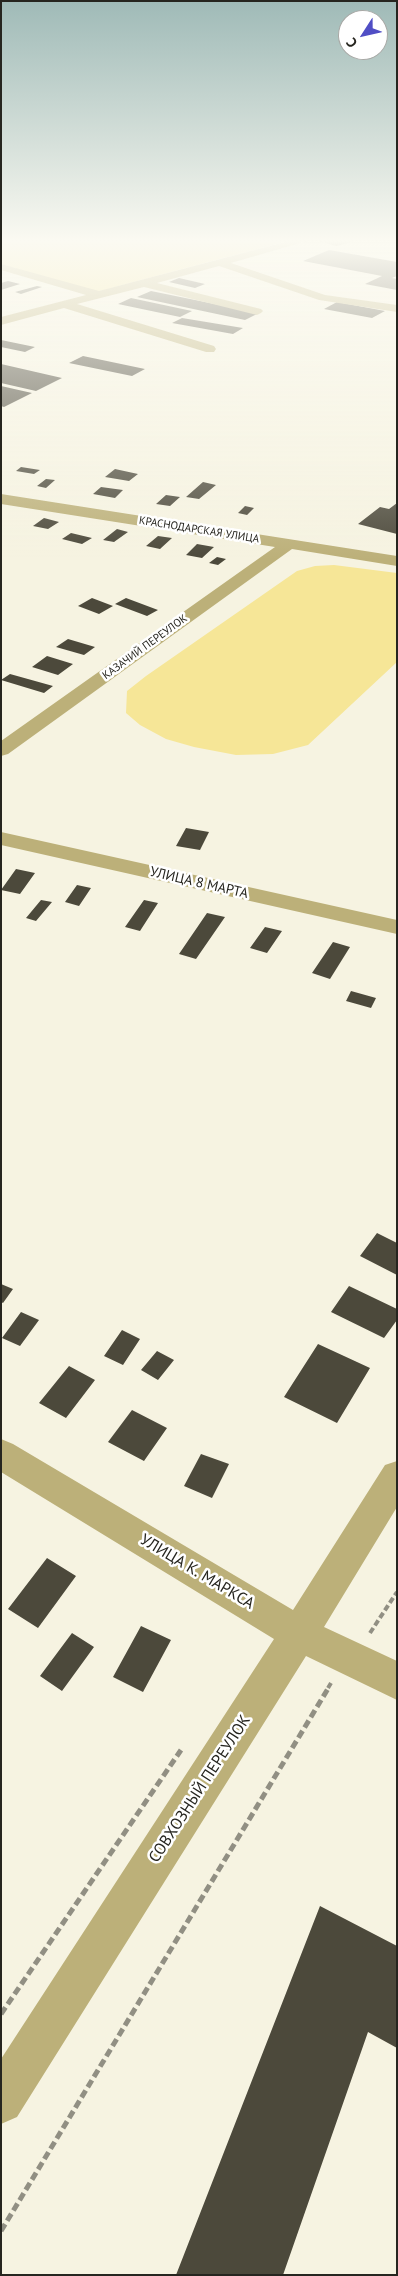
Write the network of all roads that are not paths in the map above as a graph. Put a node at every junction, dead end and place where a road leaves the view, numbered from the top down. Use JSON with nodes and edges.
{"nodes":[{"id":1,"x":204,"y":347,"type":"edge"},
{"id":2,"x":210,"y":349,"type":"dead end"},
{"id":3,"x":1,"y":499,"type":"edge"},
{"id":4,"x":289,"y":544,"type":"junction"},
{"id":5,"x":397,"y":561,"type":"edge"},
{"id":6,"x":1,"y":750,"type":"edge"},
{"id":7,"x":1,"y":838,"type":"edge"},
{"id":8,"x":397,"y":927,"type":"edge"},
{"id":9,"x":1,"y":1454,"type":"edge"},
{"id":10,"x":397,"y":1476,"type":"edge"},
{"id":11,"x":299,"y":1634,"type":"junction"},
{"id":12,"x":377,"y":1671,"type":"edge"},
{"id":13,"x":1,"y":2101,"type":"edge"}],
"edges":[{"from":1,"to":2,"type":"street"},
{"from":3,"to":4,"type":"street","name":"КРАСНОДАРСКАЯ УЛИЦА"},
{"from":4,"to":5,"type":"street","name":"КРАСНОДАРСКАЯ УЛИЦА"},
{"from":4,"to":6,"type":"street","name":"КАЗАЧИЙ ПЕРЕУЛОК"},
{"from":7,"to":8,"type":"street","name":"УЛИЦА 8 МАРТА"},
{"from":9,"to":11,"type":"street","name":"УЛИЦА К. МАРКСА"},
{"from":10,"to":11,"type":"street","name":"СОВХОЗНЫЙ ПЕРЕУЛОК"},
{"from":11,"to":12,"type":"street","name":"УЛИЦА К. МАРКСА"},
{"from":11,"to":13,"type":"street","name":"СОВХОЗНЫЙ ПЕРЕУЛОК"}]}
